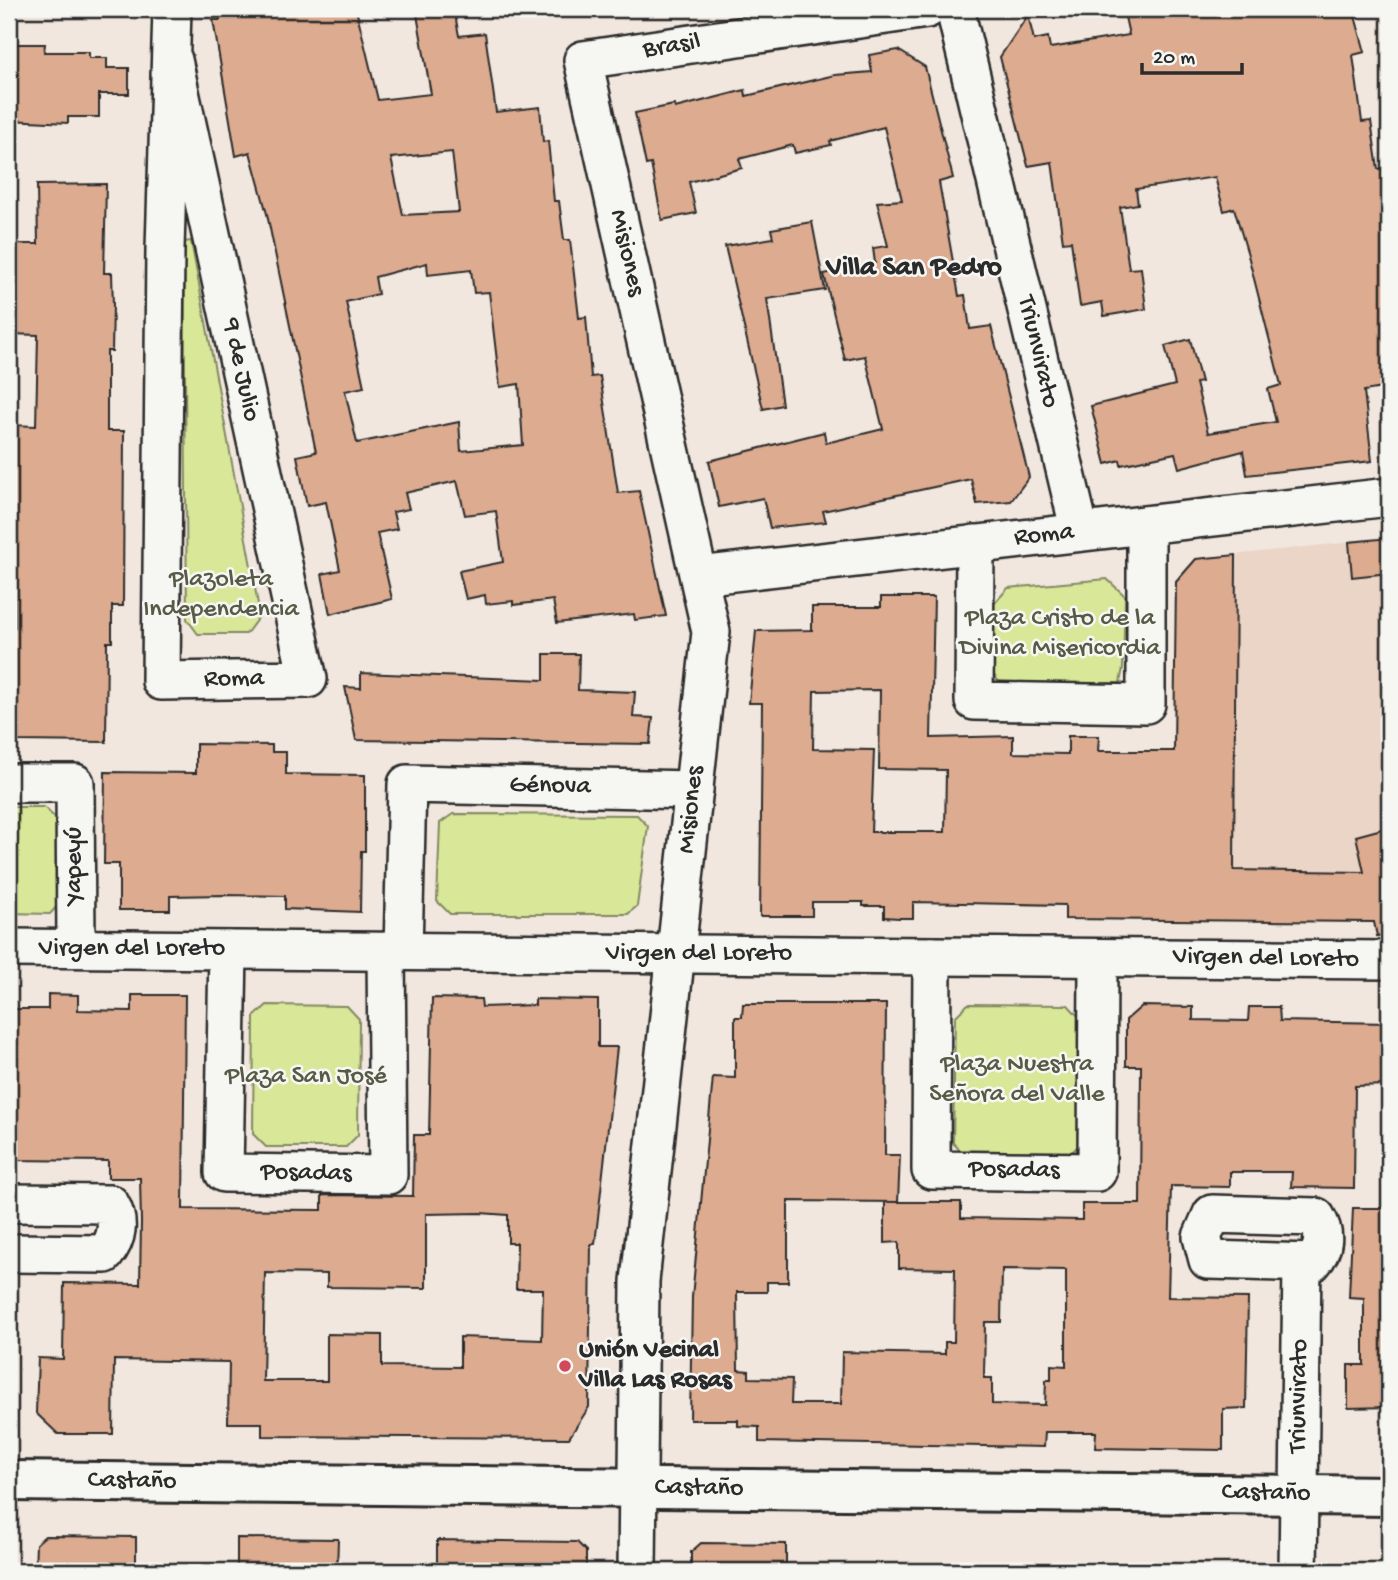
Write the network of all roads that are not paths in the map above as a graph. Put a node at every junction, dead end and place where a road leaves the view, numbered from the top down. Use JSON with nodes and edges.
{"nodes":[{"id":1,"x":172,"y":9,"type":"edge"},
{"id":2,"x":927,"y":9,"type":"edge"},
{"id":3,"x":955,"y":9,"type":"edge"},
{"id":4,"x":173,"y":60,"type":"junction"},
{"id":5,"x":583,"y":60,"type":"joint"},
{"id":6,"x":1389,"y":497,"type":"edge"},
{"id":7,"x":1146,"y":525,"type":"junction"},
{"id":8,"x":1080,"y":533,"type":"junction"},
{"id":9,"x":975,"y":544,"type":"junction"},
{"id":10,"x":699,"y":576,"type":"junction"},
{"id":11,"x":308,"y":679,"type":"joint"},
{"id":12,"x":161,"y":681,"type":"joint"},
{"id":13,"x":9,"y":783,"type":"edge"},
{"id":14,"x":694,"y":790,"type":"junction"},
{"id":15,"x":9,"y":948,"type":"edge"},
{"id":16,"x":76,"y":948,"type":"junction"},
{"id":17,"x":228,"y":950,"type":"junction"},
{"id":18,"x":394,"y":951,"type":"junction"},
{"id":19,"x":676,"y":954,"type":"junction"},
{"id":20,"x":932,"y":956,"type":"junction"},
{"id":21,"x":1098,"y":958,"type":"junction"},
{"id":22,"x":1389,"y":961,"type":"edge"},
{"id":23,"x":9,"y":1203,"type":"edge"},
{"id":24,"x":9,"y":1253,"type":"edge"},
{"id":25,"x":1302,"y":1263,"type":"dead end"},
{"id":26,"x":9,"y":1481,"type":"edge"},
{"id":27,"x":638,"y":1488,"type":"junction"},
{"id":28,"x":1299,"y":1495,"type":"junction"},
{"id":29,"x":1389,"y":1496,"type":"edge"},
{"id":30,"x":637,"y":1571,"type":"edge"},
{"id":31,"x":1298,"y":1571,"type":"edge"}],
"edges":[{"from":1,"to":4,"type":"street","name":"9 de Julio"},
{"from":2,"to":5,"type":"street","name":"Brasil"},
{"from":3,"to":8,"type":"street","name":"Triunvirato"},
{"from":4,"to":11,"type":"street","name":"9 de Julio"},
{"from":4,"to":12,"type":"street","name":"9 de Julio"},
{"from":5,"to":10,"type":"street","name":"Misiones"},
{"from":6,"to":7,"type":"street","name":"Roma"},
{"from":7,"to":8,"type":"street","name":"Roma"},
{"from":7,"to":9,"type":"street"},
{"from":8,"to":9,"type":"street","name":"Roma"},
{"from":9,"to":10,"type":"street","name":"Roma"},
{"from":10,"to":14,"type":"street","name":"Misiones"},
{"from":11,"to":12,"type":"street","name":"Roma"},
{"from":13,"to":16,"type":"street","name":"Yapeyú"},
{"from":14,"to":18,"type":"street","name":"Génova"},
{"from":14,"to":19,"type":"street","name":"Misiones"},
{"from":15,"to":16,"type":"street","name":"Virgen del Loreto"},
{"from":16,"to":17,"type":"street","name":"Virgen del Loreto"},
{"from":17,"to":18,"type":"street","name":"Virgen del Loreto"},
{"from":17,"to":18,"type":"street","name":"Posadas"},
{"from":18,"to":19,"type":"street","name":"Virgen del Loreto"},
{"from":19,"to":20,"type":"street","name":"Virgen del Loreto"},
{"from":19,"to":27,"type":"street","name":"Misiones"},
{"from":20,"to":21,"type":"street","name":"Virgen del Loreto"},
{"from":20,"to":21,"type":"street","name":"Posadas"},
{"from":21,"to":22,"type":"street","name":"Virgen del Loreto"},
{"from":23,"to":24,"type":"street"},
{"from":25,"to":28,"type":"street","name":"Triunvirato"},
{"from":26,"to":27,"type":"street","name":"Castaño"},
{"from":27,"to":28,"type":"street","name":"Castaño"},
{"from":27,"to":30,"type":"street","name":"Misiones"},
{"from":28,"to":29,"type":"street","name":"Castaño"},
{"from":28,"to":31,"type":"street","name":"Triunvirato"}]}
